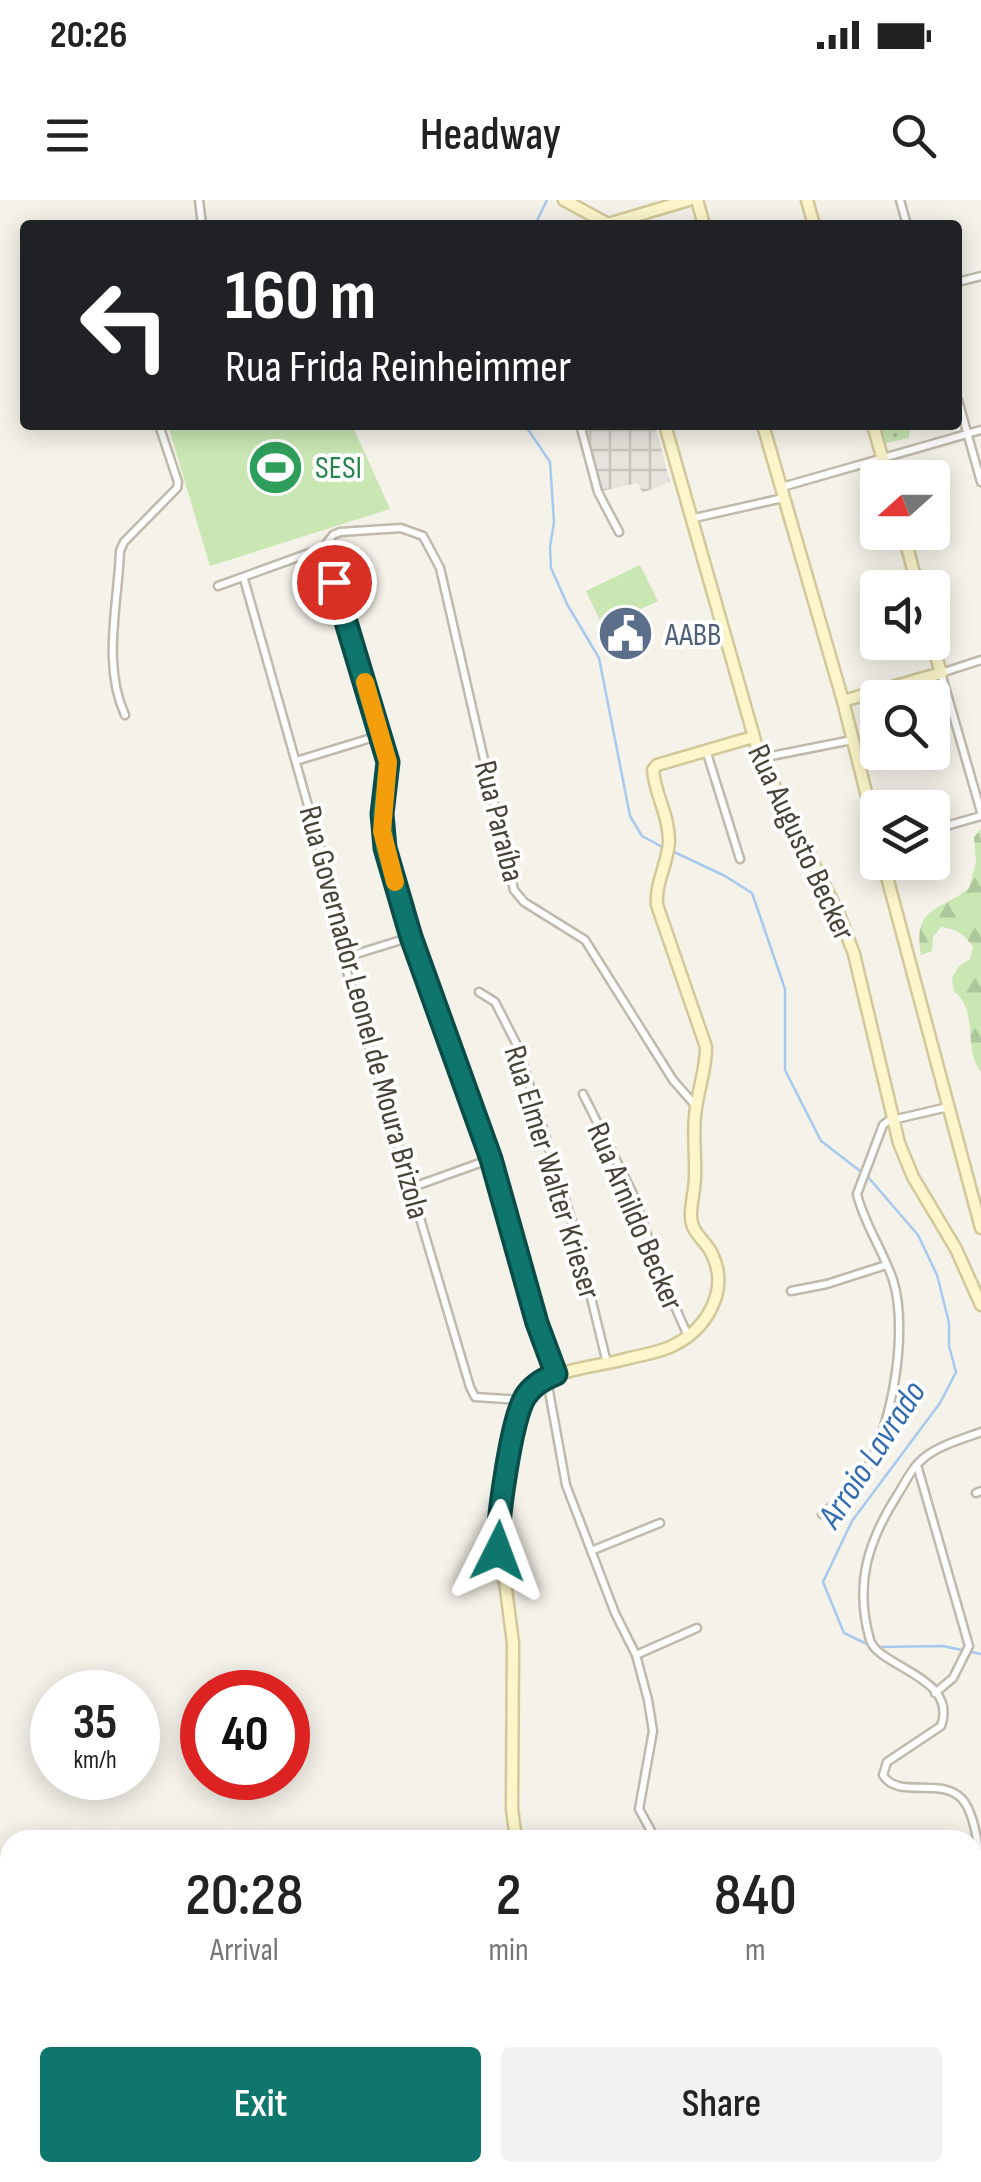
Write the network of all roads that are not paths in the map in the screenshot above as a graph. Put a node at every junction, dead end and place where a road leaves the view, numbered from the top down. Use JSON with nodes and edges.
{"nodes":[{"id":1,"x":564,"y":200,"type":"edge"},
{"id":2,"x":689,"y":200,"type":"edge"},
{"id":3,"x":599,"y":220,"type":"edge"},
{"id":4,"x":624,"y":220,"type":"edge"},
{"id":5,"x":962,"y":415,"type":"edge"},
{"id":6,"x":161,"y":430,"type":"edge"},
{"id":7,"x":582,"y":430,"type":"edge"},
{"id":8,"x":666,"y":430,"type":"edge"},
{"id":9,"x":765,"y":430,"type":"edge"},
{"id":10,"x":874,"y":430,"type":"edge"},
{"id":11,"x":981,"y":430,"type":"edge"},
{"id":12,"x":967,"y":434,"type":"junction"},
{"id":13,"x":883,"y":460,"type":"joint"},
{"id":14,"x":860,"y":467,"type":"edge"},
{"id":15,"x":981,"y":482,"type":"edge"},
{"id":16,"x":784,"y":492,"type":"junction"},
{"id":17,"x":690,"y":519,"type":"junction"},
{"id":18,"x":619,"y":532,"type":"dead end"},
{"id":19,"x":323,"y":548,"type":"junction"},
{"id":20,"x":244,"y":578,"type":"junction"},
{"id":21,"x":218,"y":586,"type":"dead end"},
{"id":22,"x":937,"y":660,"type":"edge"},
{"id":23,"x":981,"y":660,"type":"edge"},
{"id":24,"x":940,"y":673,"type":"junction"},
{"id":25,"x":843,"y":701,"type":"junction"},
{"id":26,"x":125,"y":715,"type":"dead end"},
{"id":27,"x":380,"y":735,"type":"junction"},
{"id":28,"x":753,"y":736,"type":"junction"},
{"id":29,"x":853,"y":740,"type":"junction"},
{"id":30,"x":706,"y":750,"type":"junction"},
{"id":31,"x":760,"y":758,"type":"junction"},
{"id":32,"x":296,"y":761,"type":"junction"},
{"id":33,"x":866,"y":790,"type":"edge"},
{"id":34,"x":981,"y":814,"type":"edge"},
{"id":35,"x":950,"y":824,"type":"edge"},
{"id":36,"x":740,"y":859,"type":"dead end"},
{"id":37,"x":888,"y":880,"type":"edge"},
{"id":38,"x":411,"y":937,"type":"junction"},
{"id":39,"x":343,"y":958,"type":"junction"},
{"id":40,"x":479,"y":992,"type":"dead end"},
{"id":41,"x":583,"y":1094,"type":"dead end"},
{"id":42,"x":696,"y":1106,"type":"junction"},
{"id":43,"x":949,"y":1107,"type":"junction"},
{"id":44,"x":893,"y":1120,"type":"junction"},
{"id":45,"x":491,"y":1159,"type":"junction"},
{"id":46,"x":412,"y":1188,"type":"junction"},
{"id":47,"x":981,"y":1228,"type":"edge"},
{"id":48,"x":886,"y":1265,"type":"junction"},
{"id":49,"x":791,"y":1291,"type":"dead end"},
{"id":50,"x":981,"y":1305,"type":"edge"},
{"id":51,"x":689,"y":1337,"type":"junction"},
{"id":52,"x":607,"y":1364,"type":"junction"},
{"id":53,"x":551,"y":1376,"type":"junction"},
{"id":54,"x":523,"y":1400,"type":"junction"},
{"id":55,"x":981,"y":1432,"type":"edge"},
{"id":56,"x":916,"y":1464,"type":"junction"},
{"id":57,"x":822,"y":1514,"type":"dead end"},
{"id":58,"x":660,"y":1524,"type":"dead end"},
{"id":59,"x":591,"y":1552,"type":"junction"},
{"id":60,"x":697,"y":1628,"type":"dead end"},
{"id":61,"x":636,"y":1654,"type":"junction"},
{"id":62,"x":935,"y":1694,"type":"junction"},
{"id":63,"x":515,"y":1830,"type":"edge"},
{"id":64,"x":651,"y":1830,"type":"edge"},
{"id":65,"x":973,"y":1830,"type":"edge"}],
"edges":[{"from":1,"to":3,"type":"street"},
{"from":2,"to":4,"type":"street"},
{"from":5,"to":12,"type":"street"},
{"from":6,"to":26,"type":"street"},
{"from":7,"to":18,"type":"street"},
{"from":8,"to":17,"type":"street","name":"Rua Augusto Becker"},
{"from":9,"to":16,"type":"street"},
{"from":10,"to":13,"type":"street"},
{"from":11,"to":12,"type":"street"},
{"from":12,"to":13,"type":"street"},
{"from":12,"to":15,"type":"street"},
{"from":14,"to":16,"type":"street"},
{"from":16,"to":17,"type":"street"},
{"from":16,"to":25,"type":"street"},
{"from":17,"to":28,"type":"street","name":"Rua Augusto Becker"},
{"from":19,"to":20,"type":"street"},
{"from":19,"to":27,"type":"street"},
{"from":19,"to":42,"type":"street","name":"Rua Paraíba"},
{"from":20,"to":21,"type":"street"},
{"from":20,"to":32,"type":"street","name":"Rua Governador Leonel de Moura Brizola"},
{"from":22,"to":24,"type":"street"},
{"from":23,"to":24,"type":"street"},
{"from":24,"to":25,"type":"street"},
{"from":24,"to":34,"type":"street"},
{"from":25,"to":29,"type":"street"},
{"from":27,"to":32,"type":"street"},
{"from":27,"to":38,"type":"street"},
{"from":28,"to":30,"type":"street"},
{"from":28,"to":31,"type":"street","name":"Rua Augusto Becker"},
{"from":29,"to":31,"type":"street"},
{"from":29,"to":33,"type":"street"},
{"from":30,"to":36,"type":"street"},
{"from":30,"to":42,"type":"street"},
{"from":31,"to":44,"type":"street","name":"Rua Augusto Becker"},
{"from":32,"to":39,"type":"street","name":"Rua Governador Leonel de Moura Brizola"},
{"from":34,"to":35,"type":"street"},
{"from":37,"to":43,"type":"street"},
{"from":38,"to":39,"type":"street"},
{"from":38,"to":45,"type":"street"},
{"from":39,"to":46,"type":"street","name":"Rua Governador Leonel de Moura Brizola"},
{"from":40,"to":52,"type":"street","name":"Rua Elmer Walter Krieser"},
{"from":41,"to":51,"type":"street","name":"Rua Arnildo Becker"},
{"from":42,"to":51,"type":"street"},
{"from":43,"to":44,"type":"street"},
{"from":43,"to":47,"type":"street"},
{"from":44,"to":48,"type":"street"},
{"from":44,"to":50,"type":"street","name":"Rua Augusto Becker"},
{"from":45,"to":46,"type":"street"},
{"from":45,"to":53,"type":"street"},
{"from":46,"to":54,"type":"street","name":"Rua Governador Leonel de Moura Brizola"},
{"from":48,"to":49,"type":"street"},
{"from":48,"to":57,"type":"street"},
{"from":51,"to":52,"type":"street"},
{"from":52,"to":53,"type":"street"},
{"from":53,"to":54,"type":"street"},
{"from":53,"to":59,"type":"street"},
{"from":54,"to":63,"type":"street"},
{"from":55,"to":56,"type":"street"},
{"from":56,"to":62,"type":"street"},
{"from":56,"to":62,"type":"street"},
{"from":58,"to":59,"type":"street"},
{"from":59,"to":61,"type":"street"},
{"from":60,"to":61,"type":"street"},
{"from":61,"to":64,"type":"street"},
{"from":62,"to":65,"type":"street"}]}
